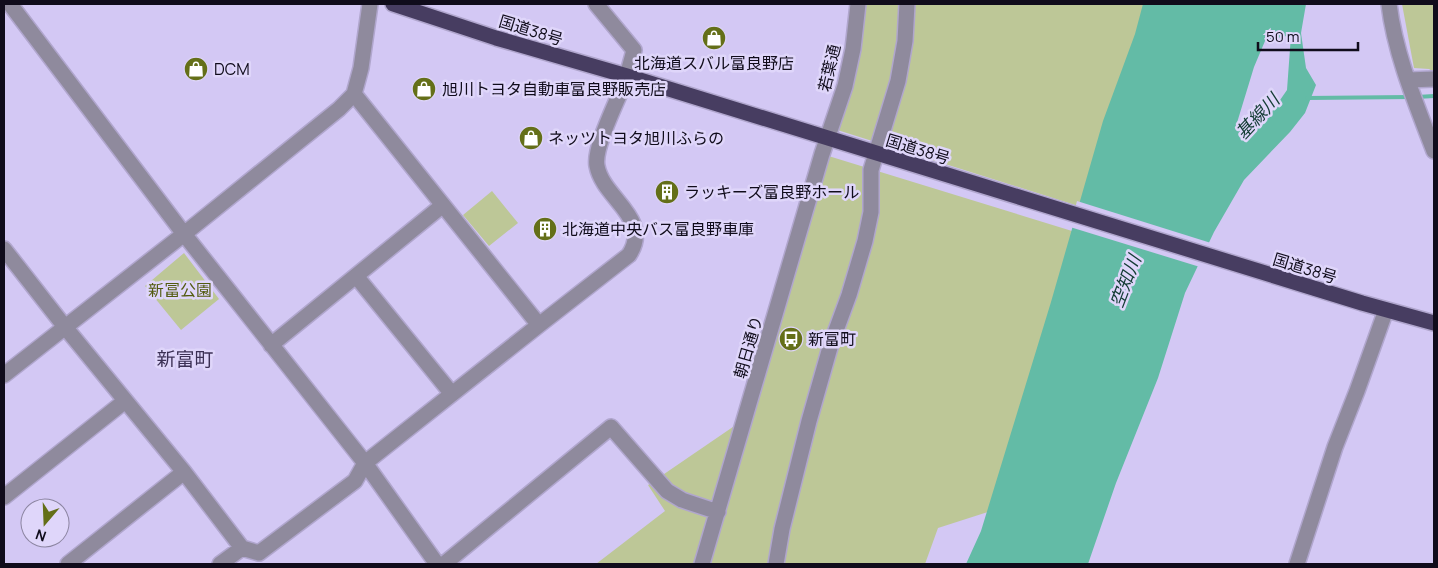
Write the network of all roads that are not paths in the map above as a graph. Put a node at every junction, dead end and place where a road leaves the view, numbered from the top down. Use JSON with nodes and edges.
{"nodes":[{"id":1,"x":10,"y":4,"type":"edge"},
{"id":2,"x":370,"y":4,"type":"edge"},
{"id":3,"x":393,"y":4,"type":"edge"},
{"id":4,"x":596,"y":4,"type":"edge"},
{"id":5,"x":858,"y":4,"type":"edge"},
{"id":6,"x":907,"y":4,"type":"edge"},
{"id":7,"x":1390,"y":4,"type":"edge"},
{"id":8,"x":626,"y":76,"type":"junction"},
{"id":9,"x":1434,"y":79,"type":"edge"},
{"id":10,"x":1408,"y":80,"type":"junction"},
{"id":11,"x":354,"y":94,"type":"junction"},
{"id":12,"x":827,"y":139,"type":"junction"},
{"id":13,"x":1434,"y":151,"type":"edge"},
{"id":14,"x":880,"y":155,"type":"junction"},
{"id":15,"x":442,"y":205,"type":"junction"},
{"id":16,"x":184,"y":234,"type":"junction"},
{"id":17,"x":4,"y":249,"type":"edge"},
{"id":18,"x":356,"y":276,"type":"junction"},
{"id":19,"x":1386,"y":310,"type":"junction"},
{"id":20,"x":1434,"y":323,"type":"edge"},
{"id":21,"x":539,"y":325,"type":"junction"},
{"id":22,"x":65,"y":327,"type":"junction"},
{"id":23,"x":271,"y":345,"type":"junction"},
{"id":24,"x":4,"y":375,"type":"edge"},
{"id":25,"x":452,"y":394,"type":"junction"},
{"id":26,"x":124,"y":401,"type":"junction"},
{"id":27,"x":365,"y":463,"type":"junction"},
{"id":28,"x":184,"y":472,"type":"junction"},
{"id":29,"x":4,"y":497,"type":"edge"},
{"id":30,"x":718,"y":512,"type":"junction"},
{"id":31,"x":242,"y":548,"type":"junction"},
{"id":32,"x":68,"y":564,"type":"edge"},
{"id":33,"x":220,"y":564,"type":"edge"},
{"id":34,"x":437,"y":564,"type":"edge"},
{"id":35,"x":444,"y":564,"type":"edge"},
{"id":36,"x":702,"y":564,"type":"edge"},
{"id":37,"x":776,"y":564,"type":"edge"},
{"id":38,"x":1297,"y":564,"type":"edge"}],
"edges":[{"from":1,"to":16,"type":"street"},
{"from":2,"to":11,"type":"street"},
{"from":3,"to":8,"type":"highway","name":"国道38号"},
{"from":4,"to":8,"type":"street"},
{"from":5,"to":12,"type":"street","name":"若葉通"},
{"from":6,"to":14,"type":"street"},
{"from":7,"to":10,"type":"street"},
{"from":8,"to":12,"type":"highway","name":"国道38号"},
{"from":8,"to":21,"type":"street"},
{"from":9,"to":10,"type":"street"},
{"from":10,"to":13,"type":"street"},
{"from":11,"to":15,"type":"street"},
{"from":11,"to":16,"type":"street"},
{"from":12,"to":14,"type":"highway","name":"国道38号"},
{"from":12,"to":30,"type":"street","name":"朝日通り"},
{"from":14,"to":19,"type":"highway","name":"国道38号"},
{"from":14,"to":37,"type":"street"},
{"from":15,"to":18,"type":"street"},
{"from":15,"to":21,"type":"street"},
{"from":16,"to":22,"type":"street"},
{"from":16,"to":23,"type":"street"},
{"from":17,"to":22,"type":"street"},
{"from":18,"to":23,"type":"street"},
{"from":18,"to":25,"type":"street"},
{"from":19,"to":20,"type":"highway","name":"国道38号"},
{"from":19,"to":38,"type":"street"},
{"from":21,"to":25,"type":"street"},
{"from":22,"to":24,"type":"street"},
{"from":22,"to":26,"type":"street"},
{"from":23,"to":27,"type":"street"},
{"from":25,"to":27,"type":"street"},
{"from":26,"to":28,"type":"street"},
{"from":26,"to":29,"type":"street"},
{"from":27,"to":31,"type":"street"},
{"from":27,"to":34,"type":"street"},
{"from":28,"to":31,"type":"street"},
{"from":28,"to":32,"type":"street"},
{"from":30,"to":35,"type":"street"},
{"from":30,"to":36,"type":"street","name":"朝日通り"},
{"from":31,"to":33,"type":"street"}]}
